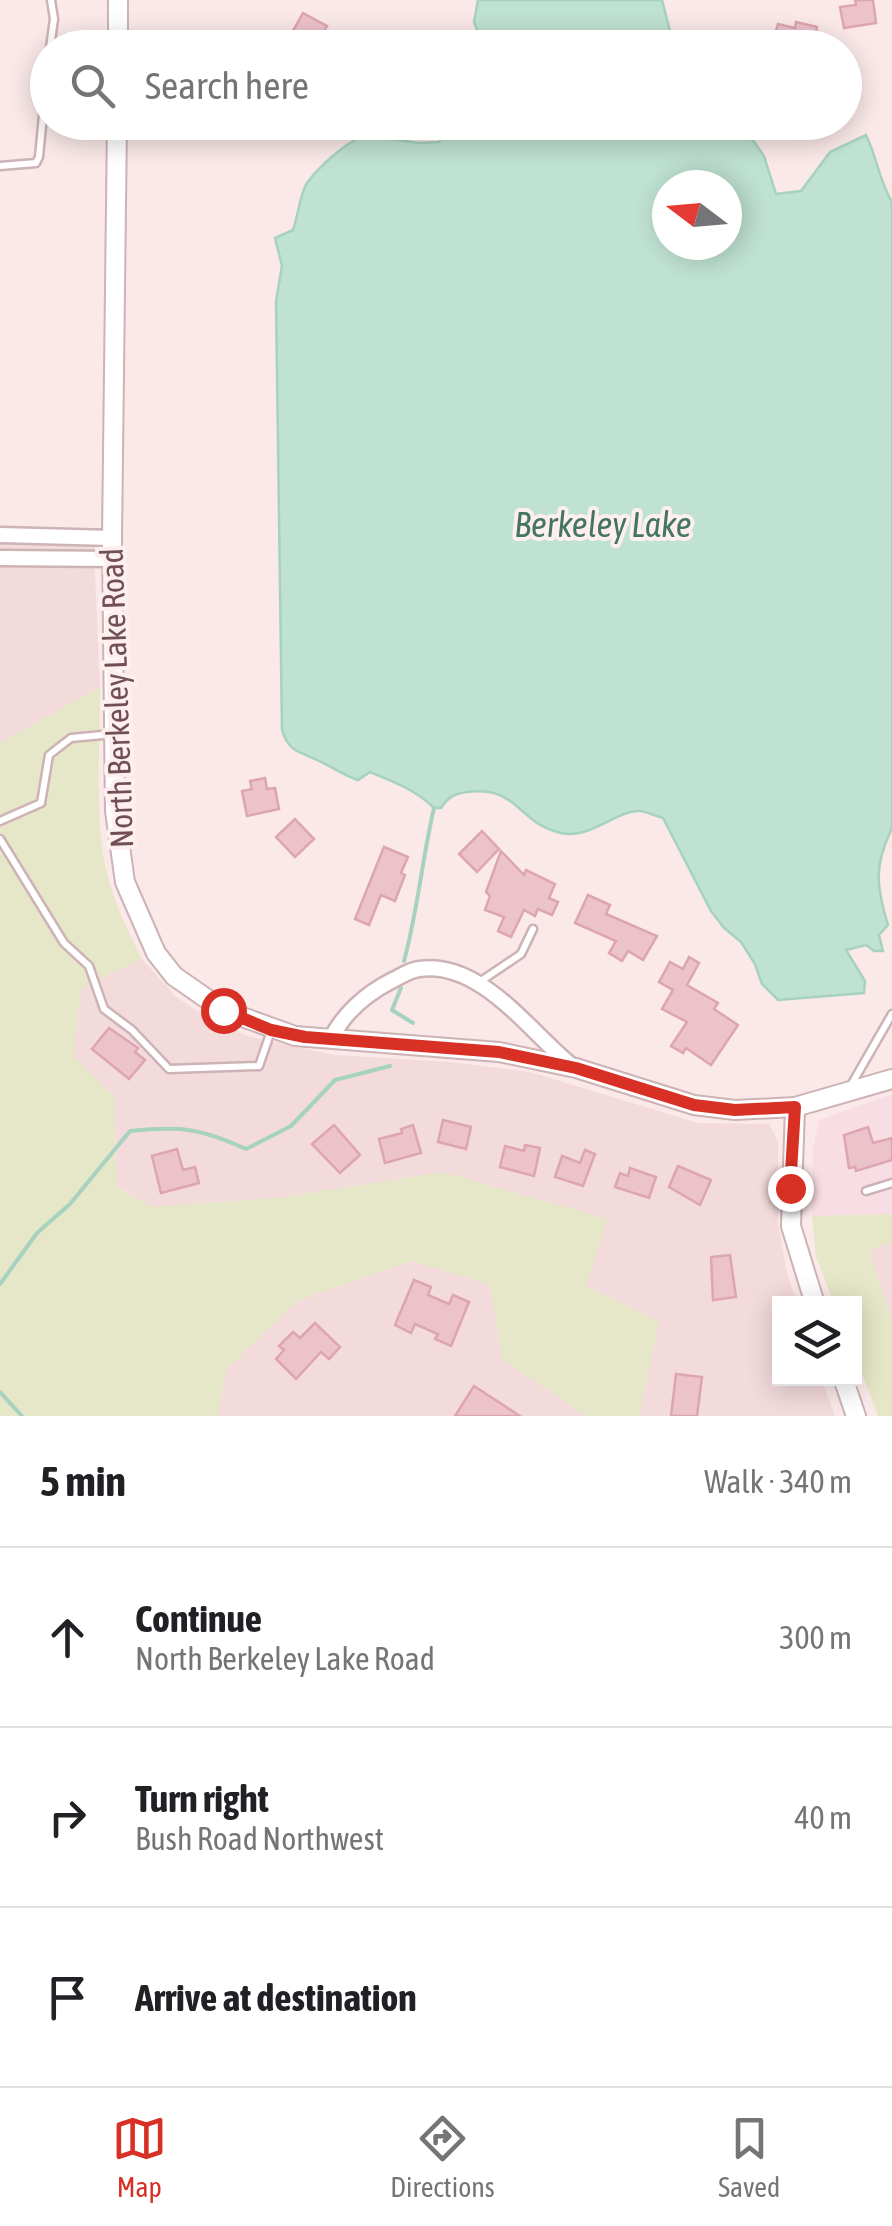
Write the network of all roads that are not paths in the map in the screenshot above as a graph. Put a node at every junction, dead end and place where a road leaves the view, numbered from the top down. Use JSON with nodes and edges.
{"nodes":[{"id":1,"x":51,"y":0,"type":"edge"},
{"id":2,"x":118,"y":0,"type":"edge"},
{"id":3,"x":53,"y":30,"type":"edge"},
{"id":4,"x":118,"y":30,"type":"edge"},
{"id":5,"x":41,"y":140,"type":"edge"},
{"id":6,"x":117,"y":140,"type":"edge"},
{"id":7,"x":0,"y":166,"type":"edge"},
{"id":8,"x":0,"y":536,"type":"edge"},
{"id":9,"x":112,"y":538,"type":"junction"},
{"id":10,"x":0,"y":558,"type":"edge"},
{"id":11,"x":112,"y":559,"type":"junction"},
{"id":12,"x":114,"y":734,"type":"junction"},
{"id":13,"x":0,"y":821,"type":"edge"},
{"id":14,"x":0,"y":839,"type":"edge"},
{"id":15,"x":533,"y":929,"type":"dead end"},
{"id":16,"x":477,"y":983,"type":"junction"},
{"id":17,"x":892,"y":1014,"type":"edge"},
{"id":18,"x":271,"y":1030,"type":"junction"},
{"id":19,"x":331,"y":1039,"type":"junction"},
{"id":20,"x":576,"y":1068,"type":"junction"},
{"id":21,"x":892,"y":1078,"type":"edge"},
{"id":22,"x":847,"y":1093,"type":"junction"},
{"id":23,"x":795,"y":1107,"type":"junction"},
{"id":24,"x":892,"y":1183,"type":"edge"},
{"id":25,"x":866,"y":1191,"type":"dead end"},
{"id":26,"x":813,"y":1296,"type":"edge"},
{"id":27,"x":846,"y":1386,"type":"edge"},
{"id":28,"x":856,"y":1416,"type":"edge"}],
"edges":[{"from":1,"to":3,"type":"lane"},
{"from":2,"to":4,"type":"street"},
{"from":5,"to":7,"type":"lane"},
{"from":6,"to":9,"type":"street","name":"North Berkeley Lake Road"},
{"from":8,"to":9,"type":"street"},
{"from":9,"to":11,"type":"street","name":"North Berkeley Lake Road"},
{"from":10,"to":11,"type":"street"},
{"from":11,"to":12,"type":"street","name":"North Berkeley Lake Road"},
{"from":12,"to":13,"type":"lane"},
{"from":12,"to":18,"type":"street","name":"North Berkeley Lake Road"},
{"from":14,"to":18,"type":"lane"},
{"from":15,"to":16,"type":"lane"},
{"from":16,"to":19,"type":"street"},
{"from":16,"to":20,"type":"street"},
{"from":17,"to":22,"type":"lane"},
{"from":18,"to":19,"type":"street","name":"North Berkeley Lake Road"},
{"from":19,"to":20,"type":"street","name":"North Berkeley Lake Road"},
{"from":20,"to":23,"type":"street","name":"North Berkeley Lake Road"},
{"from":21,"to":22,"type":"street","name":"North Berkeley Lake Road"},
{"from":22,"to":23,"type":"street","name":"North Berkeley Lake Road"},
{"from":23,"to":26,"type":"street"},
{"from":24,"to":25,"type":"lane"},
{"from":27,"to":28,"type":"street"}]}
